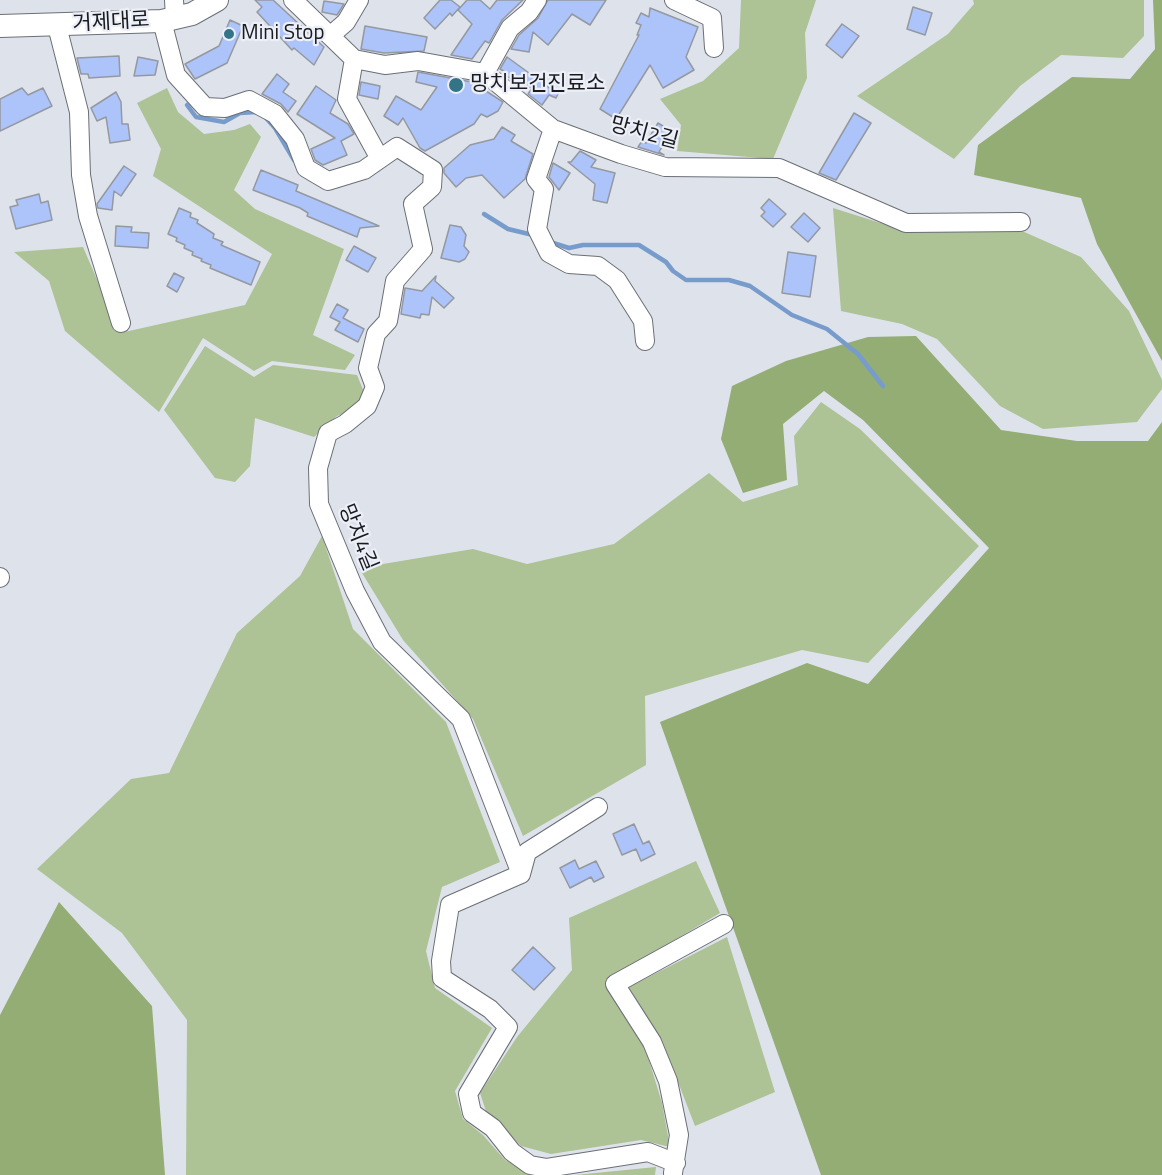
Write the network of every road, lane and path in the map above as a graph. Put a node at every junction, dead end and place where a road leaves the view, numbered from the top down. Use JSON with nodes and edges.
{"nodes":[{"id":1,"x":217,"y":0,"type":"edge"},
{"id":2,"x":293,"y":0,"type":"edge"},
{"id":3,"x":359,"y":0,"type":"edge"},
{"id":4,"x":537,"y":0,"type":"edge"},
{"id":5,"x":674,"y":0,"type":"edge"},
{"id":6,"x":170,"y":13,"type":"edge"},
{"id":7,"x":0,"y":26,"type":"edge"},
{"id":8,"x":57,"y":26,"type":"junction"},
{"id":9,"x":330,"y":36,"type":"junction"},
{"id":10,"x":714,"y":48,"type":"dead end"},
{"id":11,"x":354,"y":59,"type":"junction"},
{"id":12,"x":485,"y":73,"type":"junction"},
{"id":13,"x":553,"y":129,"type":"junction"},
{"id":14,"x":380,"y":159,"type":"junction"},
{"id":15,"x":1021,"y":222,"type":"dead end"},
{"id":16,"x":121,"y":323,"type":"dead end"},
{"id":17,"x":645,"y":341,"type":"dead end"},
{"id":18,"x":598,"y":807,"type":"dead end"},
{"id":19,"x":521,"y":874,"type":"junction"},
{"id":20,"x":724,"y":924,"type":"dead end"},
{"id":21,"x":674,"y":1169,"type":"edge"}],
"edges":[{"from":1,"to":6,"type":"main road","name":"거제대로"},
{"from":2,"to":9,"type":"street"},
{"from":3,"to":9,"type":"street"},
{"from":4,"to":12,"type":"street"},
{"from":5,"to":10,"type":"street"},
{"from":6,"to":8,"type":"main road","name":"거제대로"},
{"from":6,"to":14,"type":"street","name":"망치4길"},
{"from":7,"to":8,"type":"main road","name":"거제대로"},
{"from":8,"to":16,"type":"street"},
{"from":9,"to":11,"type":"street"},
{"from":11,"to":12,"type":"street","name":"망치2길"},
{"from":11,"to":14,"type":"street"},
{"from":12,"to":13,"type":"street","name":"망치2길"},
{"from":13,"to":15,"type":"street","name":"망치2길"},
{"from":13,"to":17,"type":"street"},
{"from":14,"to":19,"type":"street","name":"망치4길"},
{"from":18,"to":19,"type":"street"},
{"from":19,"to":21,"type":"street"},
{"from":20,"to":21,"type":"street"}]}
